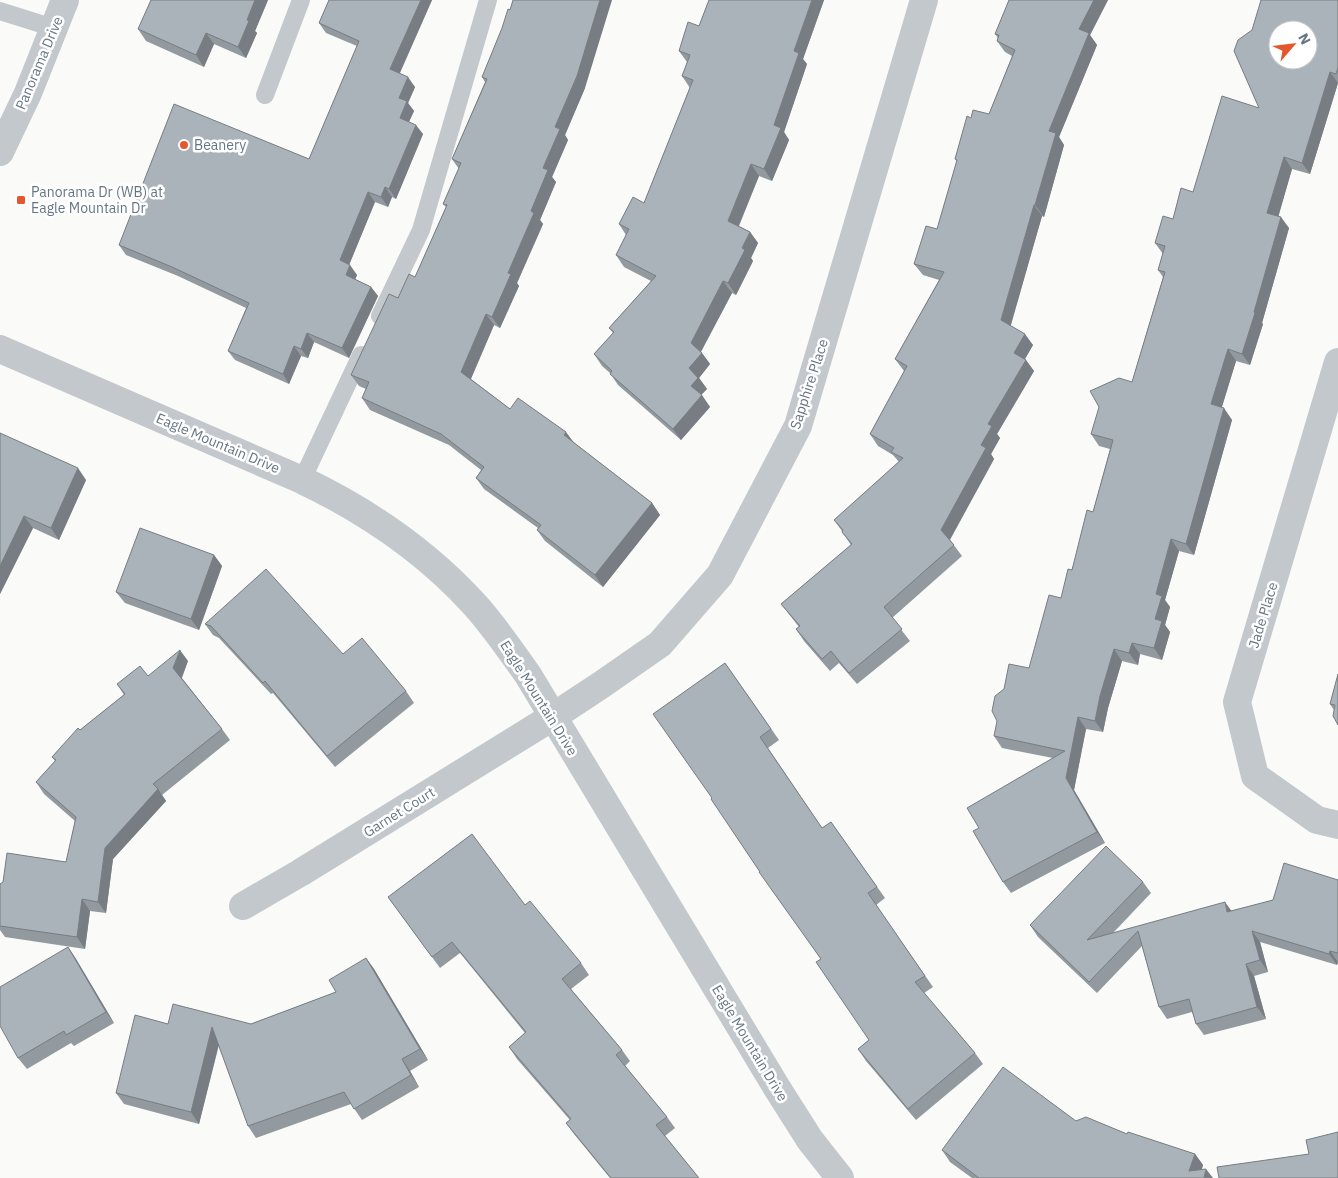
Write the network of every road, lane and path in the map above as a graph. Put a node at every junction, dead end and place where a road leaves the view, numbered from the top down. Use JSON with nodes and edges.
{"nodes":[{"id":1,"x":65,"y":0,"type":"edge"},
{"id":2,"x":301,"y":0,"type":"edge"},
{"id":3,"x":488,"y":0,"type":"edge"},
{"id":4,"x":924,"y":0,"type":"edge"},
{"id":5,"x":0,"y":11,"type":"edge"},
{"id":6,"x":54,"y":28,"type":"junction"},
{"id":7,"x":265,"y":95,"type":"dead end"},
{"id":8,"x":0,"y":152,"type":"edge"},
{"id":9,"x":375,"y":327,"type":"edge"},
{"id":10,"x":366,"y":344,"type":"edge"},
{"id":11,"x":0,"y":349,"type":"edge"},
{"id":12,"x":1338,"y":362,"type":"edge"},
{"id":13,"x":302,"y":480,"type":"junction"},
{"id":14,"x":554,"y":716,"type":"junction"},
{"id":15,"x":1338,"y":825,"type":"edge"},
{"id":16,"x":243,"y":906,"type":"dead end"},
{"id":17,"x":840,"y":1178,"type":"edge"}],
"edges":[{"from":1,"to":6,"type":"street","name":"Panorama Drive"},
{"from":2,"to":7,"type":"lane"},
{"from":3,"to":9,"type":"lane"},
{"from":4,"to":14,"type":"street","name":"Sapphire Place"},
{"from":5,"to":6,"type":"lane"},
{"from":6,"to":8,"type":"street","name":"Panorama Drive"},
{"from":10,"to":13,"type":"lane"},
{"from":11,"to":13,"type":"street","name":"Eagle Mountain Drive"},
{"from":12,"to":15,"type":"street","name":"Jade Place"},
{"from":13,"to":14,"type":"street","name":"Eagle Mountain Drive"},
{"from":14,"to":16,"type":"street","name":"Garnet Court"},
{"from":14,"to":17,"type":"street","name":"Eagle Mountain Drive"}]}
